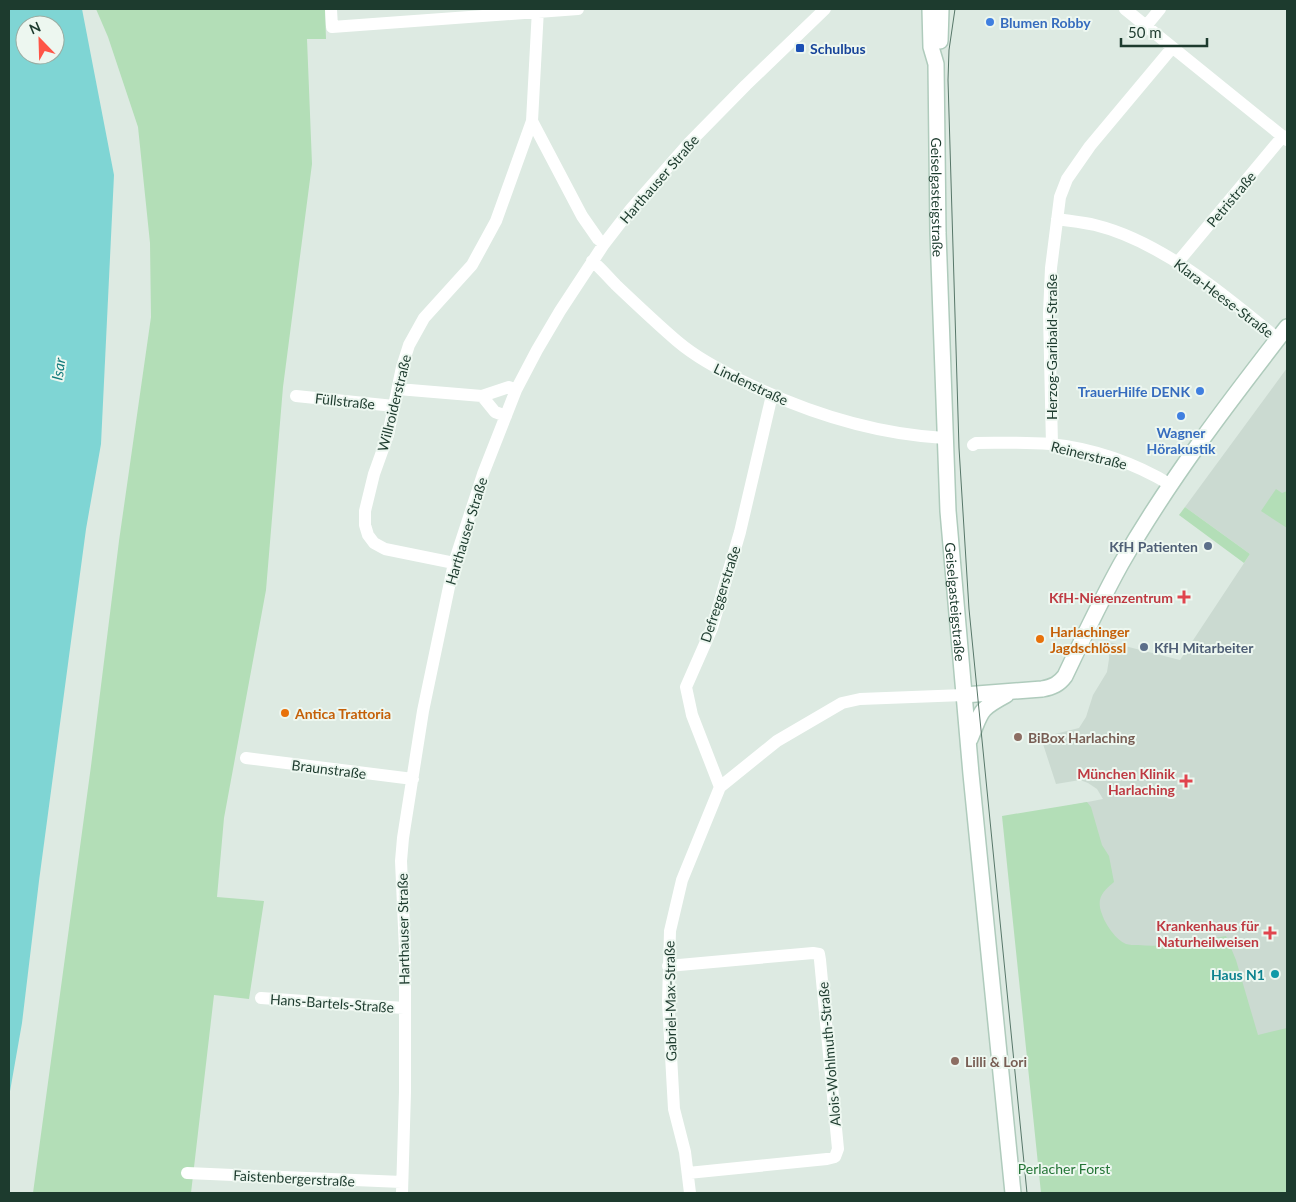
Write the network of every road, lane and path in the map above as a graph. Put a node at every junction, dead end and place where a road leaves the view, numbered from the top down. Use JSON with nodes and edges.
{"nodes":[{"id":1,"x":331,"y":9,"type":"edge"},
{"id":2,"x":578,"y":9,"type":"edge"},
{"id":3,"x":930,"y":9,"type":"edge"},
{"id":4,"x":941,"y":9,"type":"edge"},
{"id":5,"x":1125,"y":9,"type":"edge"},
{"id":6,"x":1160,"y":9,"type":"edge"},
{"id":7,"x":822,"y":10,"type":"edge"},
{"id":8,"x":538,"y":11,"type":"edge"},
{"id":9,"x":1146,"y":26,"type":"junction"},
{"id":10,"x":1172,"y":48,"type":"junction"},
{"id":11,"x":936,"y":64,"type":"junction"},
{"id":12,"x":532,"y":121,"type":"junction"},
{"id":13,"x":1285,"y":138,"type":"edge"},
{"id":14,"x":1057,"y":219,"type":"junction"},
{"id":15,"x":604,"y":244,"type":"junction"},
{"id":16,"x":592,"y":261,"type":"junction"},
{"id":17,"x":1178,"y":262,"type":"junction"},
{"id":18,"x":1283,"y":333,"type":"edge"},
{"id":19,"x":398,"y":390,"type":"junction"},
{"id":20,"x":516,"y":390,"type":"junction"},
{"id":21,"x":772,"y":395,"type":"junction"},
{"id":22,"x":296,"y":396,"type":"dead end"},
{"id":23,"x":482,"y":396,"type":"junction"},
{"id":24,"x":394,"y":406,"type":"junction"},
{"id":25,"x":506,"y":416,"type":"junction"},
{"id":26,"x":944,"y":438,"type":"junction"},
{"id":27,"x":1052,"y":444,"type":"junction"},
{"id":28,"x":973,"y":445,"type":"dead end"},
{"id":29,"x":1171,"y":485,"type":"junction"},
{"id":30,"x":454,"y":563,"type":"junction"},
{"id":31,"x":1010,"y":693,"type":"junction"},
{"id":32,"x":964,"y":695,"type":"junction"},
{"id":33,"x":968,"y":742,"type":"junction"},
{"id":34,"x":246,"y":758,"type":"dead end"},
{"id":35,"x":413,"y":779,"type":"junction"},
{"id":36,"x":720,"y":786,"type":"junction"},
{"id":37,"x":668,"y":966,"type":"junction"},
{"id":38,"x":260,"y":998,"type":"dead end"},
{"id":39,"x":404,"y":1008,"type":"junction"},
{"id":40,"x":187,"y":1173,"type":"dead end"},
{"id":41,"x":688,"y":1173,"type":"junction"},
{"id":42,"x":402,"y":1188,"type":"edge"},
{"id":43,"x":690,"y":1193,"type":"edge"},
{"id":44,"x":1012,"y":1193,"type":"edge"}],
"edges":[{"from":1,"to":8,"type":"street"},
{"from":2,"to":8,"type":"street"},
{"from":3,"to":11,"type":"main road","name":"Geiselgasteigstraße"},
{"from":4,"to":11,"type":"main road"},
{"from":5,"to":9,"type":"street"},
{"from":6,"to":9,"type":"street"},
{"from":7,"to":15,"type":"street","name":"Harthauser Straße"},
{"from":8,"to":12,"type":"street"},
{"from":9,"to":10,"type":"street"},
{"from":10,"to":13,"type":"street"},
{"from":10,"to":14,"type":"street","name":"Herzog-Garibald-Straße"},
{"from":11,"to":26,"type":"main road","name":"Geiselgasteigstraße"},
{"from":12,"to":15,"type":"street"},
{"from":12,"to":19,"type":"street","name":"Willroiderstraße"},
{"from":13,"to":17,"type":"street","name":"Petristraße"},
{"from":14,"to":17,"type":"street","name":"Klara-Heese-Straße"},
{"from":14,"to":27,"type":"street","name":"Herzog-Garibald-Straße"},
{"from":15,"to":16,"type":"street","name":"Harthauser Straße"},
{"from":16,"to":20,"type":"street","name":"Harthauser Straße"},
{"from":16,"to":21,"type":"street","name":"Lindenstraße"},
{"from":17,"to":18,"type":"street","name":"Klara-Heese-Straße"},
{"from":18,"to":29,"type":"main road"},
{"from":19,"to":23,"type":"street"},
{"from":19,"to":24,"type":"street","name":"Willroiderstraße"},
{"from":20,"to":23,"type":"street"},
{"from":20,"to":25,"type":"street","name":"Harthauser Straße"},
{"from":21,"to":26,"type":"street","name":"Lindenstraße"},
{"from":21,"to":36,"type":"street","name":"Defreggerstraße"},
{"from":22,"to":24,"type":"street","name":"Füllstraße"},
{"from":23,"to":25,"type":"street"},
{"from":24,"to":30,"type":"street","name":"Willroiderstraße"},
{"from":25,"to":30,"type":"street","name":"Harthauser Straße"},
{"from":26,"to":32,"type":"main road","name":"Geiselgasteigstraße"},
{"from":27,"to":28,"type":"street","name":"Reinerstraße"},
{"from":27,"to":29,"type":"street","name":"Reinerstraße"},
{"from":29,"to":31,"type":"main road"},
{"from":30,"to":35,"type":"street","name":"Harthauser Straße"},
{"from":31,"to":32,"type":"main road"},
{"from":31,"to":33,"type":"main road"},
{"from":32,"to":33,"type":"main road","name":"Geiselgasteigstraße"},
{"from":32,"to":36,"type":"street","name":"Gabriel-Max-Straße"},
{"from":33,"to":44,"type":"main road","name":"Geiselgasteigstraße"},
{"from":34,"to":35,"type":"street","name":"Braunstraße"},
{"from":35,"to":39,"type":"street","name":"Harthauser Straße"},
{"from":36,"to":37,"type":"street","name":"Gabriel-Max-Straße"},
{"from":37,"to":41,"type":"street","name":"Gabriel-Max-Straße"},
{"from":37,"to":41,"type":"street","name":"Alois-Wohlmuth-Straße"},
{"from":38,"to":39,"type":"street","name":"Hans-Bartels-Straße"},
{"from":39,"to":42,"type":"street","name":"Harthauser Straße"},
{"from":40,"to":42,"type":"street","name":"Faistenbergerstraße"},
{"from":41,"to":43,"type":"street","name":"Gabriel-Max-Straße"}]}
